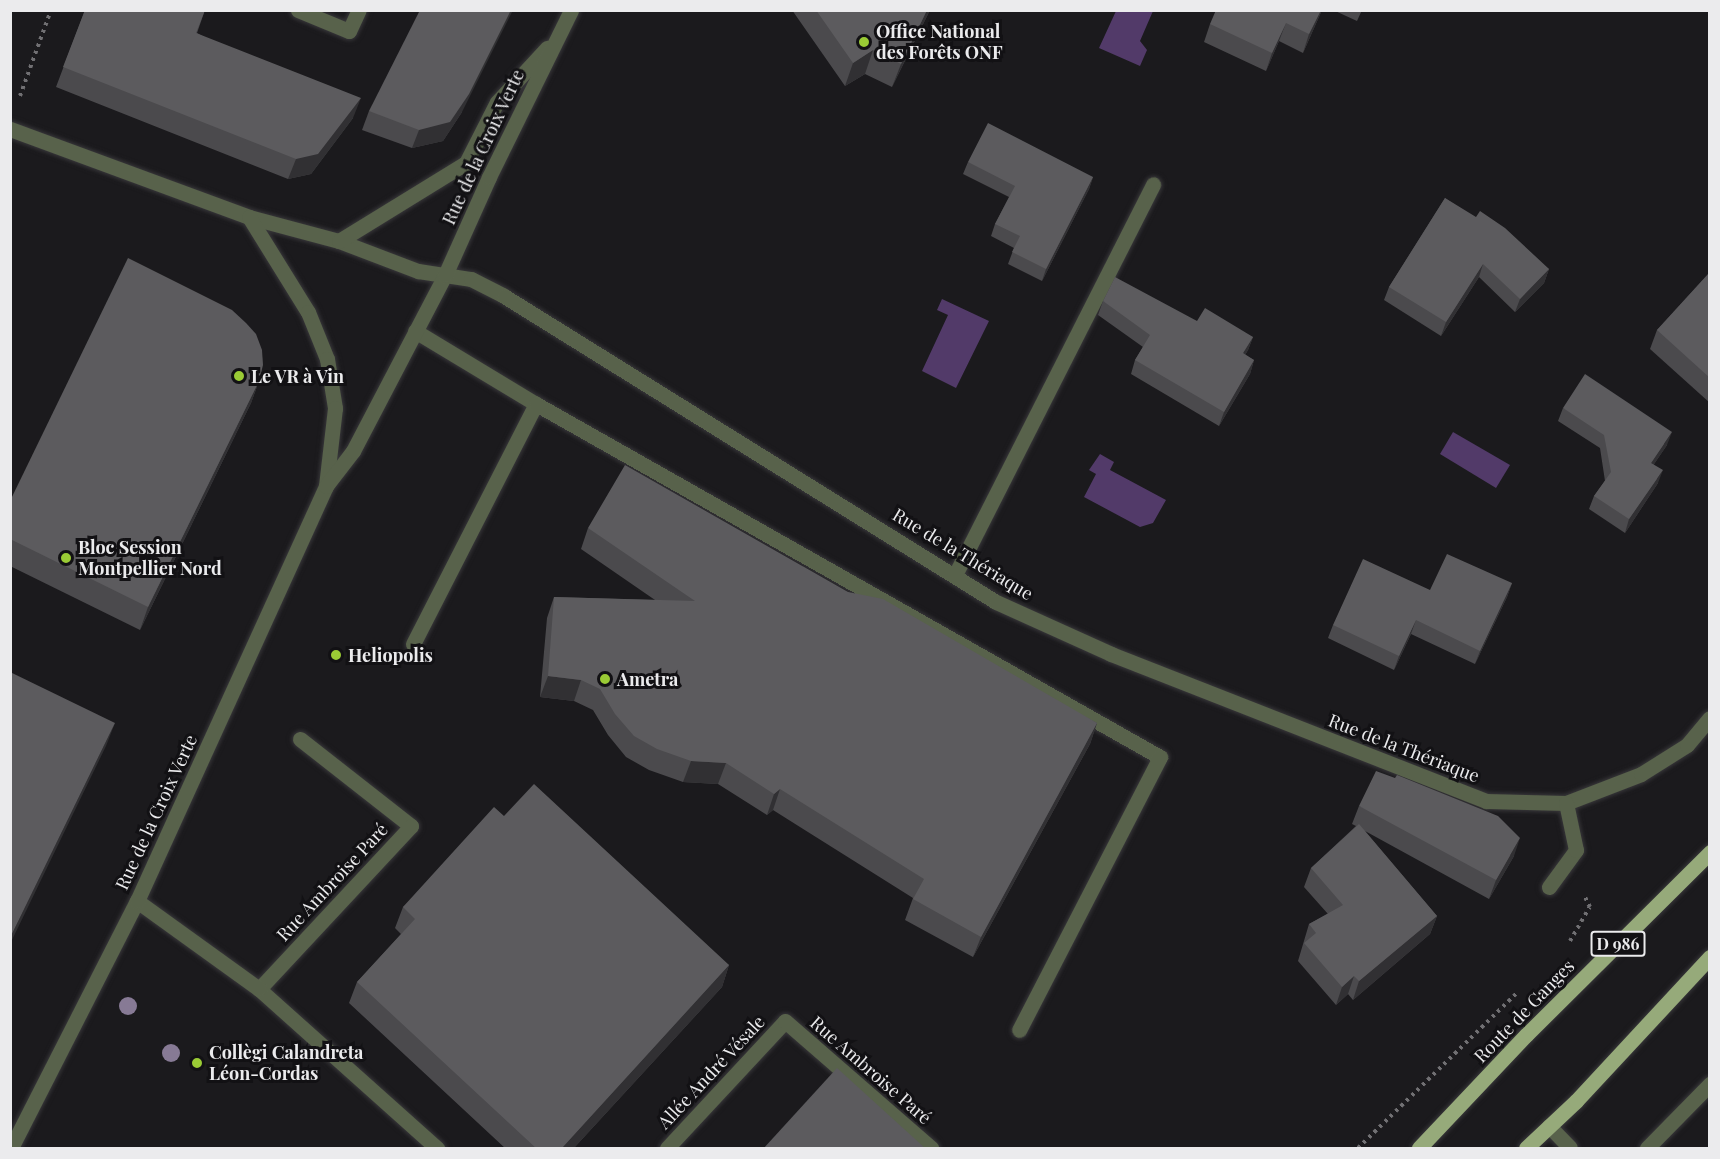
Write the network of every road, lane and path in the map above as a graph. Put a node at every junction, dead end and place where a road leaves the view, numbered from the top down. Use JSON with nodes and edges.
{"nodes":[{"id":1,"x":51,"y":10,"type":"edge"},
{"id":2,"x":298,"y":10,"type":"edge"},
{"id":3,"x":358,"y":10,"type":"edge"},
{"id":4,"x":571,"y":10,"type":"edge"},
{"id":5,"x":557,"y":37,"type":"junction"},
{"id":6,"x":19,"y":100,"type":"dead end"},
{"id":7,"x":10,"y":129,"type":"edge"},
{"id":8,"x":1153,"y":184,"type":"dead end"},
{"id":9,"x":249,"y":217,"type":"junction"},
{"id":10,"x":339,"y":241,"type":"junction"},
{"id":11,"x":445,"y":275,"type":"junction"},
{"id":12,"x":416,"y":331,"type":"junction"},
{"id":13,"x":536,"y":404,"type":"junction"},
{"id":14,"x":326,"y":486,"type":"junction"},
{"id":15,"x":955,"y":576,"type":"junction"},
{"id":16,"x":413,"y":644,"type":"dead end"},
{"id":17,"x":1710,"y":718,"type":"edge"},
{"id":18,"x":300,"y":739,"type":"dead end"},
{"id":19,"x":1566,"y":803,"type":"junction"},
{"id":20,"x":1710,"y":852,"type":"edge"},
{"id":21,"x":1567,"y":862,"type":"junction"},
{"id":22,"x":1549,"y":887,"type":"dead end"},
{"id":23,"x":137,"y":901,"type":"junction"},
{"id":24,"x":1566,"y":948,"type":"dead end"},
{"id":25,"x":1710,"y":957,"type":"edge"},
{"id":26,"x":1522,"y":988,"type":"dead end"},
{"id":27,"x":259,"y":990,"type":"junction"},
{"id":28,"x":785,"y":1021,"type":"joint"},
{"id":29,"x":1019,"y":1030,"type":"dead end"},
{"id":30,"x":1710,"y":1084,"type":"edge"},
{"id":31,"x":1549,"y":1126,"type":"junction"},
{"id":32,"x":11,"y":1149,"type":"edge"},
{"id":33,"x":437,"y":1149,"type":"edge"},
{"id":34,"x":667,"y":1149,"type":"edge"},
{"id":35,"x":931,"y":1149,"type":"edge"},
{"id":36,"x":1358,"y":1149,"type":"edge"},
{"id":37,"x":1419,"y":1149,"type":"edge"},
{"id":38,"x":1526,"y":1149,"type":"edge"},
{"id":39,"x":1570,"y":1149,"type":"edge"},
{"id":40,"x":1647,"y":1149,"type":"edge"}],
"edges":[{"from":1,"to":6,"type":"path"},
{"from":2,"to":3,"type":"street"},
{"from":4,"to":5,"type":"street","name":"Rue de la Croix Verte"},
{"from":5,"to":10,"type":"street","name":"Rue de la Croix Verte"},
{"from":5,"to":11,"type":"street","name":"Rue de la Croix Verte"},
{"from":7,"to":9,"type":"street"},
{"from":8,"to":15,"type":"street"},
{"from":9,"to":10,"type":"street"},
{"from":9,"to":14,"type":"street","name":"Rue de la Croix Verte"},
{"from":10,"to":11,"type":"street"},
{"from":11,"to":12,"type":"street","name":"Rue de la Croix Verte"},
{"from":11,"to":15,"type":"street","name":"Rue de la Thériaque"},
{"from":12,"to":13,"type":"street"},
{"from":12,"to":14,"type":"street","name":"Rue de la Croix Verte"},
{"from":13,"to":16,"type":"street"},
{"from":13,"to":29,"type":"street"},
{"from":14,"to":23,"type":"street","name":"Rue de la Croix Verte"},
{"from":15,"to":19,"type":"street","name":"Rue de la Thériaque"},
{"from":17,"to":19,"type":"street","name":"Rue de la Thériaque"},
{"from":18,"to":27,"type":"street","name":"Rue Ambroise Paré"},
{"from":19,"to":21,"type":"street"},
{"from":20,"to":37,"type":"main road","name":"Route de Ganges","number":"D 986"},
{"from":21,"to":22,"type":"street"},
{"from":21,"to":24,"type":"path"},
{"from":23,"to":27,"type":"street"},
{"from":23,"to":32,"type":"street","name":"Rue de la Croix Verte"},
{"from":25,"to":31,"type":"main road"},
{"from":26,"to":36,"type":"path"},
{"from":27,"to":33,"type":"street"},
{"from":28,"to":34,"type":"street","name":"Allée André Vésale"},
{"from":28,"to":35,"type":"street","name":"Rue Ambroise Paré"},
{"from":30,"to":40,"type":"street"},
{"from":31,"to":38,"type":"main road"},
{"from":31,"to":39,"type":"street"}]}
